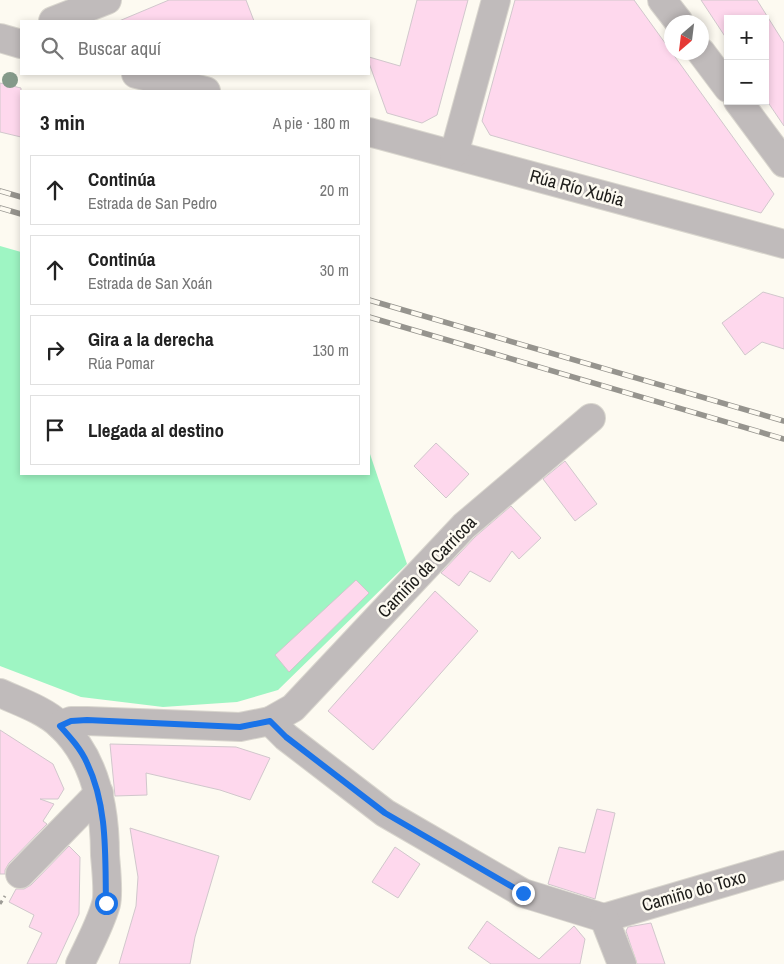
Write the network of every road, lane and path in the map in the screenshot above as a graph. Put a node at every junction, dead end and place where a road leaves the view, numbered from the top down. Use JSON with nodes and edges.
{"nodes":[{"id":1,"x":107,"y":0,"type":"edge"},
{"id":2,"x":496,"y":0,"type":"edge"},
{"id":3,"x":662,"y":0,"type":"edge"},
{"id":4,"x":674,"y":15,"type":"edge"},
{"id":5,"x":56,"y":20,"type":"edge"},
{"id":6,"x":707,"y":60,"type":"edge"},
{"id":7,"x":140,"y":75,"type":"edge"},
{"id":8,"x":724,"y":83,"type":"edge"},
{"id":9,"x":202,"y":90,"type":"edge"},
{"id":10,"x":741,"y":105,"type":"edge"},
{"id":11,"x":370,"y":132,"type":"edge"},
{"id":12,"x":454,"y":154,"type":"junction"},
{"id":13,"x":784,"y":163,"type":"edge"},
{"id":14,"x":784,"y":244,"type":"edge"},
{"id":15,"x":591,"y":418,"type":"dead end"},
{"id":16,"x":0,"y":693,"type":"edge"},
{"id":17,"x":270,"y":721,"type":"junction"},
{"id":18,"x":60,"y":726,"type":"junction"},
{"id":19,"x":99,"y":793,"type":"junction"},
{"id":20,"x":784,"y":865,"type":"edge"},
{"id":21,"x":20,"y":874,"type":"dead end"},
{"id":22,"x":604,"y":918,"type":"junction"},
{"id":23,"x":80,"y":964,"type":"edge"},
{"id":24,"x":622,"y":964,"type":"edge"}],
"edges":[{"from":1,"to":5,"type":"street"},
{"from":2,"to":12,"type":"street"},
{"from":3,"to":4,"type":"street"},
{"from":6,"to":8,"type":"street"},
{"from":7,"to":9,"type":"street"},
{"from":10,"to":13,"type":"street"},
{"from":11,"to":12,"type":"street","name":"Rúa Río Xubia"},
{"from":12,"to":14,"type":"street","name":"Rúa Río Xubia"},
{"from":15,"to":17,"type":"street","name":"Camiño da Carricoa"},
{"from":16,"to":18,"type":"street"},
{"from":17,"to":18,"type":"street","name":"Camiño da Carricoa"},
{"from":17,"to":22,"type":"street"},
{"from":18,"to":19,"type":"street"},
{"from":19,"to":21,"type":"street"},
{"from":19,"to":23,"type":"street"},
{"from":20,"to":22,"type":"street","name":"Camiño do Toxo"},
{"from":22,"to":24,"type":"street"}]}
